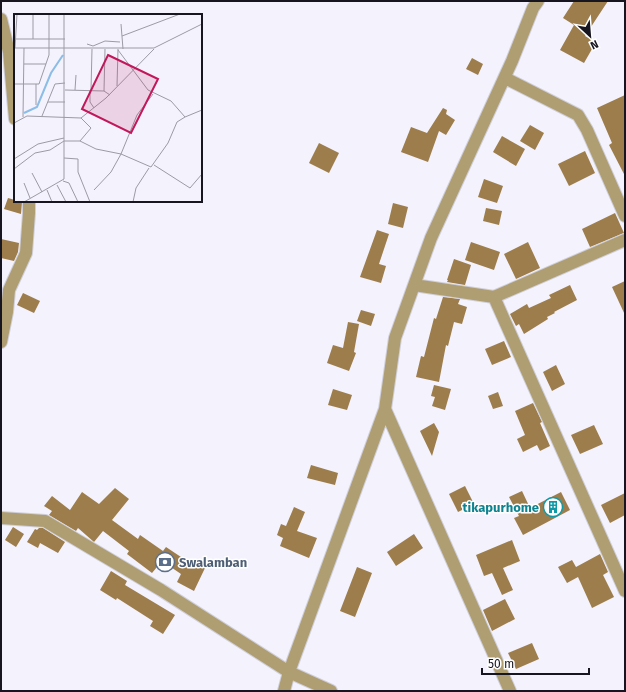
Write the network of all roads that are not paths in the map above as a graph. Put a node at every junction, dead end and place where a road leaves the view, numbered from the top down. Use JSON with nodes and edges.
{"nodes":[{"id":1,"x":538,"y":1,"type":"edge"},
{"id":2,"x":1,"y":19,"type":"edge"},
{"id":3,"x":505,"y":78,"type":"junction"},
{"id":4,"x":14,"y":108,"type":"edge"},
{"id":5,"x":29,"y":202,"type":"edge"},
{"id":6,"x":625,"y":216,"type":"edge"},
{"id":7,"x":625,"y":240,"type":"edge"},
{"id":8,"x":414,"y":285,"type":"junction"},
{"id":9,"x":494,"y":297,"type":"junction"},
{"id":10,"x":1,"y":342,"type":"edge"},
{"id":11,"x":385,"y":409,"type":"junction"},
{"id":12,"x":1,"y":518,"type":"edge"},
{"id":13,"x":625,"y":591,"type":"edge"},
{"id":14,"x":289,"y":672,"type":"junction"},
{"id":15,"x":284,"y":691,"type":"edge"},
{"id":16,"x":331,"y":691,"type":"edge"},
{"id":17,"x":510,"y":691,"type":"edge"}],
"edges":[{"from":1,"to":3,"type":"street"},
{"from":2,"to":4,"type":"street"},
{"from":3,"to":6,"type":"street"},
{"from":3,"to":8,"type":"street"},
{"from":5,"to":10,"type":"street"},
{"from":7,"to":9,"type":"street"},
{"from":8,"to":9,"type":"street"},
{"from":8,"to":11,"type":"street"},
{"from":9,"to":13,"type":"street"},
{"from":11,"to":14,"type":"street"},
{"from":11,"to":17,"type":"street"},
{"from":12,"to":14,"type":"street"},
{"from":14,"to":15,"type":"street"},
{"from":14,"to":16,"type":"street"}]}
